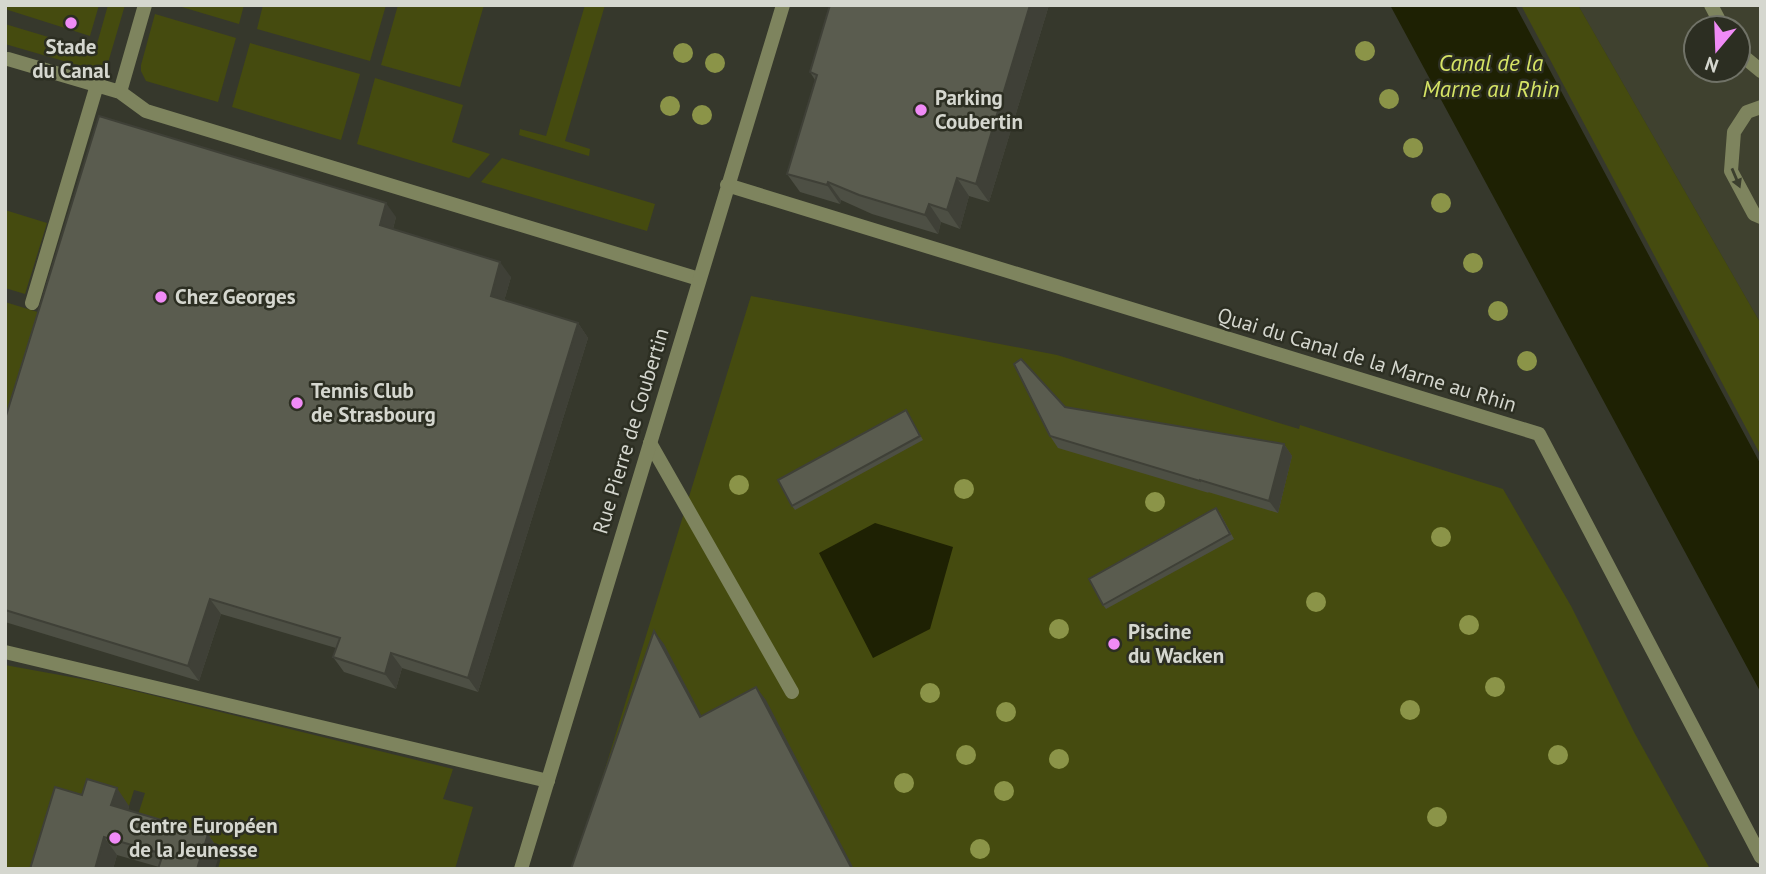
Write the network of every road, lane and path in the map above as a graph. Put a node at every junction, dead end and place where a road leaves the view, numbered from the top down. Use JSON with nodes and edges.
{"nodes":[{"id":1,"x":145,"y":5,"type":"edge"},
{"id":2,"x":783,"y":5,"type":"edge"},
{"id":3,"x":8,"y":59,"type":"dead end"},
{"id":4,"x":97,"y":85,"type":"junction"},
{"id":5,"x":120,"y":92,"type":"junction"},
{"id":6,"x":1761,"y":107,"type":"edge"},
{"id":7,"x":727,"y":185,"type":"junction"},
{"id":8,"x":1761,"y":217,"type":"edge"},
{"id":9,"x":699,"y":279,"type":"junction"},
{"id":10,"x":32,"y":303,"type":"dead end"},
{"id":11,"x":650,"y":443,"type":"junction"},
{"id":12,"x":5,"y":652,"type":"edge"},
{"id":13,"x":792,"y":692,"type":"dead end"},
{"id":14,"x":548,"y":781,"type":"junction"},
{"id":15,"x":1761,"y":857,"type":"edge"},
{"id":16,"x":522,"y":869,"type":"edge"}],
"edges":[{"from":1,"to":5,"type":"street"},
{"from":2,"to":7,"type":"street","name":"Rue Pierre de Coubertin"},
{"from":3,"to":4,"type":"street"},
{"from":4,"to":5,"type":"street"},
{"from":4,"to":10,"type":"street"},
{"from":5,"to":9,"type":"street"},
{"from":6,"to":8,"type":"street","one_way":true},
{"from":7,"to":9,"type":"street","name":"Rue Pierre de Coubertin"},
{"from":7,"to":15,"type":"street","name":"Quai du Canal de la Marne au Rhin"},
{"from":9,"to":11,"type":"street","name":"Rue Pierre de Coubertin"},
{"from":11,"to":13,"type":"street"},
{"from":11,"to":14,"type":"street","name":"Rue Pierre de Coubertin"},
{"from":12,"to":14,"type":"street"},
{"from":14,"to":16,"type":"street","name":"Rue Pierre de Coubertin"}]}
